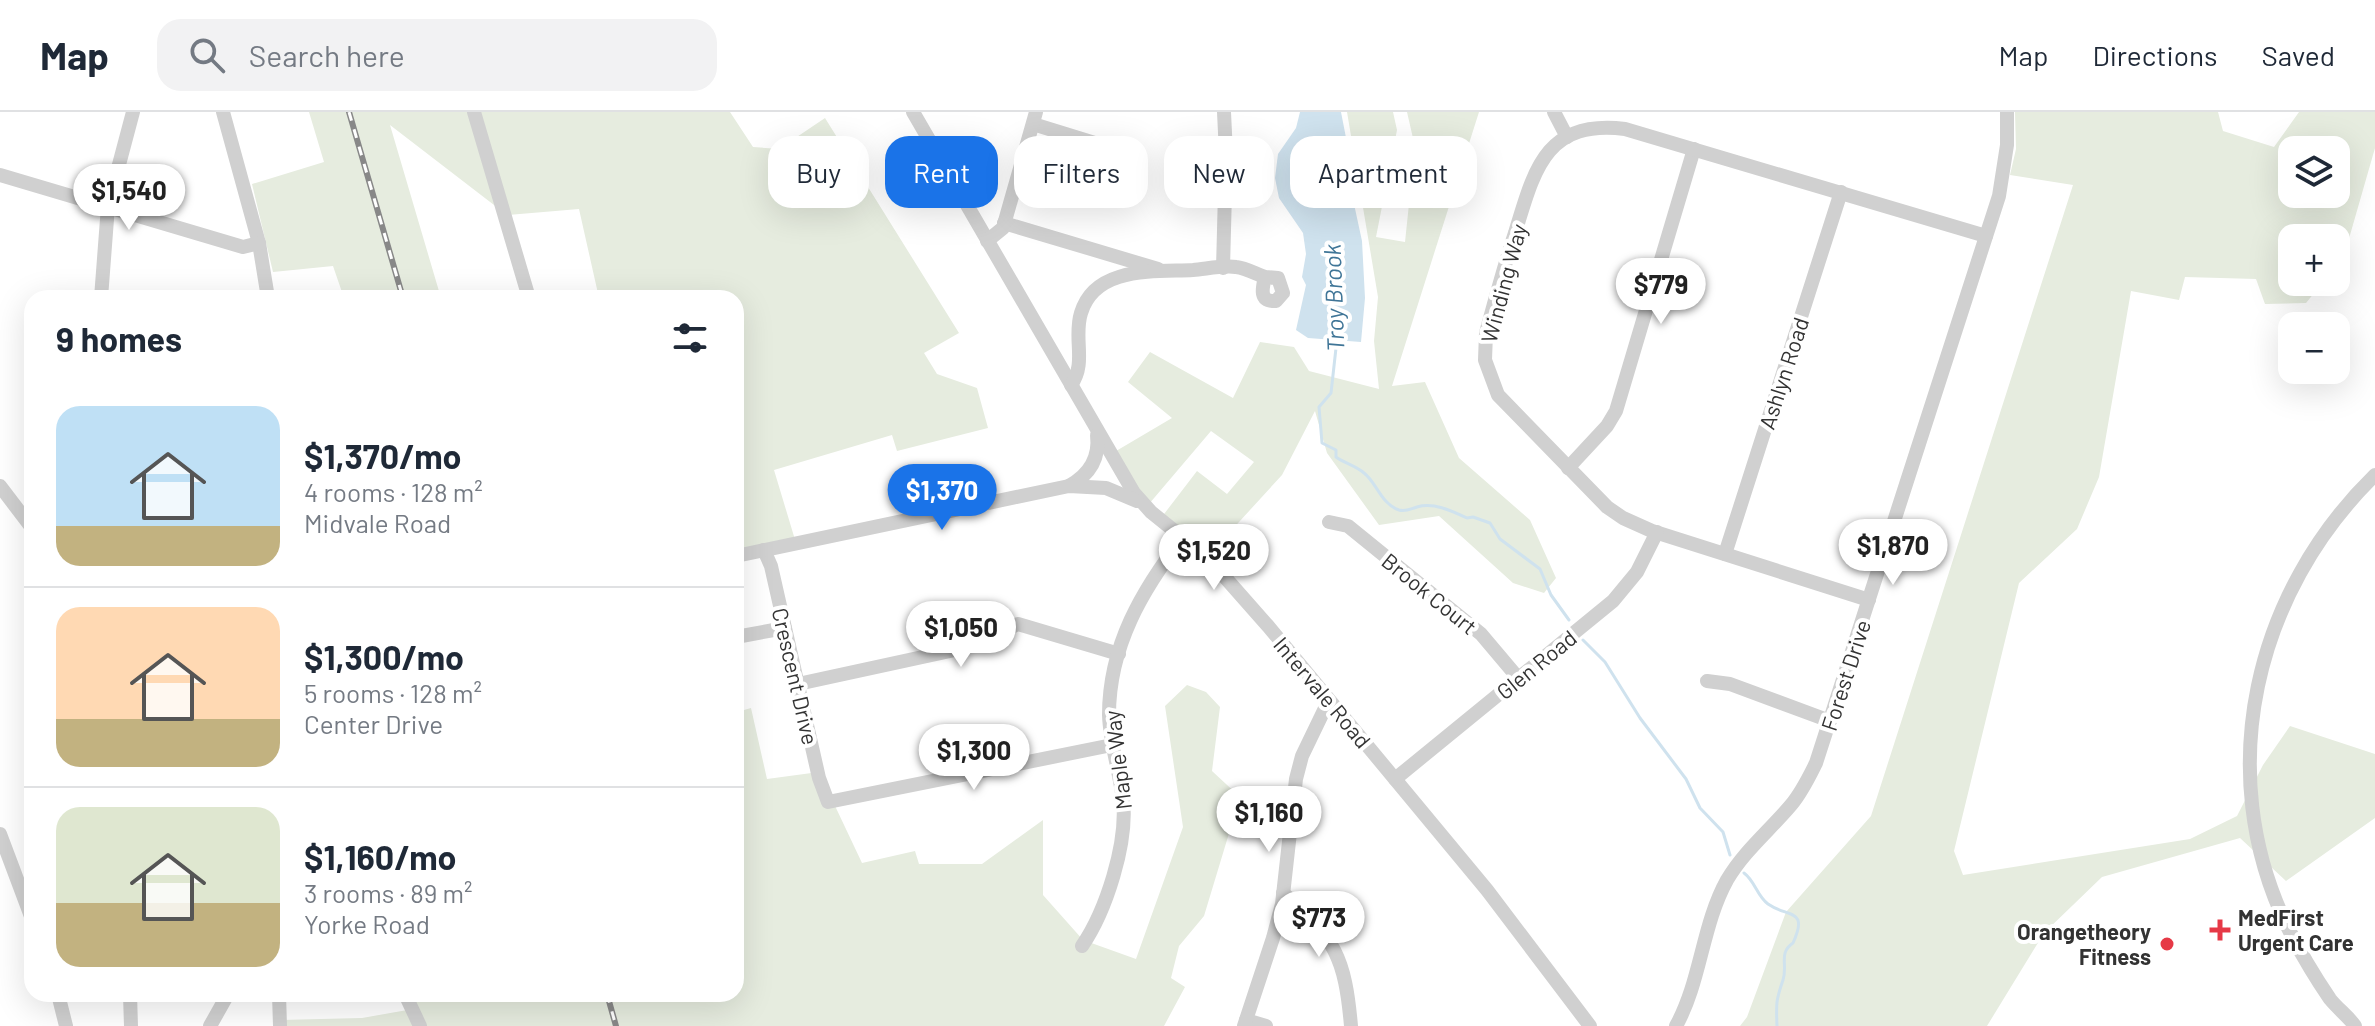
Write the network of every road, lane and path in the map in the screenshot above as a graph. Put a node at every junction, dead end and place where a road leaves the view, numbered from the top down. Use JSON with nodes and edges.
{"nodes":[{"id":1,"x":133,"y":112,"type":"edge"},
{"id":2,"x":223,"y":112,"type":"edge"},
{"id":3,"x":474,"y":112,"type":"edge"},
{"id":4,"x":913,"y":112,"type":"edge"},
{"id":5,"x":1224,"y":112,"type":"edge"},
{"id":6,"x":1554,"y":112,"type":"edge"},
{"id":7,"x":2007,"y":112,"type":"edge"},
{"id":8,"x":1035,"y":118,"type":"edge"},
{"id":9,"x":1081,"y":136,"type":"edge"},
{"id":10,"x":1567,"y":137,"type":"junction"},
{"id":11,"x":1694,"y":149,"type":"junction"},
{"id":12,"x":0,"y":175,"type":"edge"},
{"id":13,"x":1841,"y":192,"type":"junction"},
{"id":14,"x":108,"y":206,"type":"junction"},
{"id":15,"x":1004,"y":223,"type":"junction"},
{"id":16,"x":1986,"y":236,"type":"junction"},
{"id":17,"x":987,"y":241,"type":"junction"},
{"id":18,"x":259,"y":243,"type":"junction"},
{"id":19,"x":1223,"y":268,"type":"junction"},
{"id":20,"x":1166,"y":271,"type":"junction"},
{"id":21,"x":1265,"y":277,"type":"dead end"},
{"id":22,"x":102,"y":290,"type":"edge"},
{"id":23,"x":267,"y":290,"type":"edge"},
{"id":24,"x":527,"y":290,"type":"edge"},
{"id":25,"x":1071,"y":385,"type":"junction"},
{"id":26,"x":1097,"y":430,"type":"junction"},
{"id":27,"x":1568,"y":468,"type":"junction"},
{"id":28,"x":2375,"y":475,"type":"edge"},
{"id":29,"x":0,"y":486,"type":"edge"},
{"id":30,"x":1069,"y":486,"type":"junction"},
{"id":31,"x":1151,"y":512,"type":"junction"},
{"id":32,"x":24,"y":518,"type":"edge"},
{"id":33,"x":1329,"y":522,"type":"dead end"},
{"id":34,"x":1657,"y":532,"type":"junction"},
{"id":35,"x":1183,"y":537,"type":"junction"},
{"id":36,"x":764,"y":550,"type":"junction"},
{"id":37,"x":744,"y":554,"type":"edge"},
{"id":38,"x":1725,"y":554,"type":"junction"},
{"id":39,"x":1869,"y":600,"type":"junction"},
{"id":40,"x":785,"y":628,"type":"junction"},
{"id":41,"x":744,"y":636,"type":"edge"},
{"id":42,"x":1119,"y":654,"type":"junction"},
{"id":43,"x":1519,"y":679,"type":"junction"},
{"id":44,"x":1707,"y":681,"type":"dead end"},
{"id":45,"x":798,"y":684,"type":"junction"},
{"id":46,"x":1329,"y":700,"type":"junction"},
{"id":47,"x":1830,"y":721,"type":"junction"},
{"id":48,"x":1112,"y":745,"type":"junction"},
{"id":49,"x":1395,"y":779,"type":"junction"},
{"id":50,"x":0,"y":834,"type":"edge"},
{"id":51,"x":1283,"y":893,"type":"junction"},
{"id":52,"x":24,"y":898,"type":"edge"},
{"id":53,"x":1082,"y":946,"type":"dead end"},
{"id":54,"x":60,"y":1002,"type":"edge"},
{"id":55,"x":130,"y":1002,"type":"edge"},
{"id":56,"x":224,"y":1002,"type":"edge"},
{"id":57,"x":279,"y":1002,"type":"edge"},
{"id":58,"x":409,"y":1002,"type":"edge"},
{"id":59,"x":1245,"y":1023,"type":"edge"},
{"id":60,"x":2356,"y":1025,"type":"edge"},
{"id":61,"x":66,"y":1026,"type":"edge"},
{"id":62,"x":131,"y":1026,"type":"edge"},
{"id":63,"x":210,"y":1026,"type":"edge"},
{"id":64,"x":280,"y":1026,"type":"edge"},
{"id":65,"x":420,"y":1026,"type":"edge"},
{"id":66,"x":1266,"y":1026,"type":"edge"},
{"id":67,"x":1351,"y":1026,"type":"edge"},
{"id":68,"x":1590,"y":1026,"type":"edge"},
{"id":69,"x":1676,"y":1026,"type":"edge"}],
"edges":[{"from":1,"to":14,"type":"street"},
{"from":2,"to":18,"type":"street"},
{"from":3,"to":24,"type":"street"},
{"from":4,"to":17,"type":"street","name":"Intervale Road"},
{"from":5,"to":19,"type":"street"},
{"from":6,"to":10,"type":"street"},
{"from":7,"to":16,"type":"street","name":"Forest Drive"},
{"from":8,"to":9,"type":"street"},
{"from":8,"to":15,"type":"street"},
{"from":10,"to":11,"type":"street"},
{"from":10,"to":27,"type":"street","name":"Winding Way"},
{"from":11,"to":13,"type":"street"},
{"from":11,"to":27,"type":"street"},
{"from":12,"to":14,"type":"street"},
{"from":13,"to":16,"type":"street"},
{"from":13,"to":38,"type":"street","name":"Ashlyn Road"},
{"from":14,"to":18,"type":"street"},
{"from":14,"to":22,"type":"street"},
{"from":15,"to":17,"type":"street"},
{"from":15,"to":20,"type":"street"},
{"from":16,"to":39,"type":"street","name":"Forest Drive"},
{"from":17,"to":25,"type":"street","name":"Intervale Road"},
{"from":18,"to":23,"type":"street"},
{"from":19,"to":20,"type":"street"},
{"from":19,"to":21,"type":"street"},
{"from":20,"to":25,"type":"street"},
{"from":25,"to":26,"type":"street","name":"Intervale Road"},
{"from":26,"to":30,"type":"street"},
{"from":26,"to":31,"type":"street","name":"Intervale Road"},
{"from":27,"to":34,"type":"street","name":"Winding Way"},
{"from":28,"to":60,"type":"street"},
{"from":29,"to":32,"type":"street"},
{"from":30,"to":31,"type":"street"},
{"from":30,"to":36,"type":"street"},
{"from":31,"to":35,"type":"street","name":"Intervale Road"},
{"from":33,"to":43,"type":"street","name":"Brook Court"},
{"from":34,"to":38,"type":"street","name":"Winding Way"},
{"from":34,"to":43,"type":"street","name":"Glen Road"},
{"from":35,"to":42,"type":"street","name":"Maple Way"},
{"from":35,"to":46,"type":"street","name":"Intervale Road"},
{"from":36,"to":37,"type":"street"},
{"from":36,"to":40,"type":"street","name":"Crescent Drive"},
{"from":38,"to":39,"type":"street","name":"Winding Way"},
{"from":39,"to":47,"type":"street","name":"Forest Drive"},
{"from":40,"to":41,"type":"street"},
{"from":40,"to":45,"type":"street","name":"Crescent Drive"},
{"from":42,"to":45,"type":"street"},
{"from":42,"to":48,"type":"street","name":"Maple Way"},
{"from":43,"to":49,"type":"street","name":"Glen Road"},
{"from":44,"to":47,"type":"street"},
{"from":45,"to":48,"type":"street","name":"Crescent Drive"},
{"from":46,"to":49,"type":"street","name":"Intervale Road"},
{"from":46,"to":51,"type":"street"},
{"from":47,"to":69,"type":"street","name":"Forest Drive"},
{"from":48,"to":53,"type":"street","name":"Maple Way"},
{"from":49,"to":68,"type":"street","name":"Intervale Road"},
{"from":50,"to":52,"type":"street"},
{"from":51,"to":59,"type":"street"},
{"from":51,"to":67,"type":"street"},
{"from":54,"to":61,"type":"street"},
{"from":55,"to":62,"type":"street"},
{"from":56,"to":63,"type":"street"},
{"from":57,"to":64,"type":"street"},
{"from":58,"to":65,"type":"street"},
{"from":59,"to":66,"type":"street"}]}
